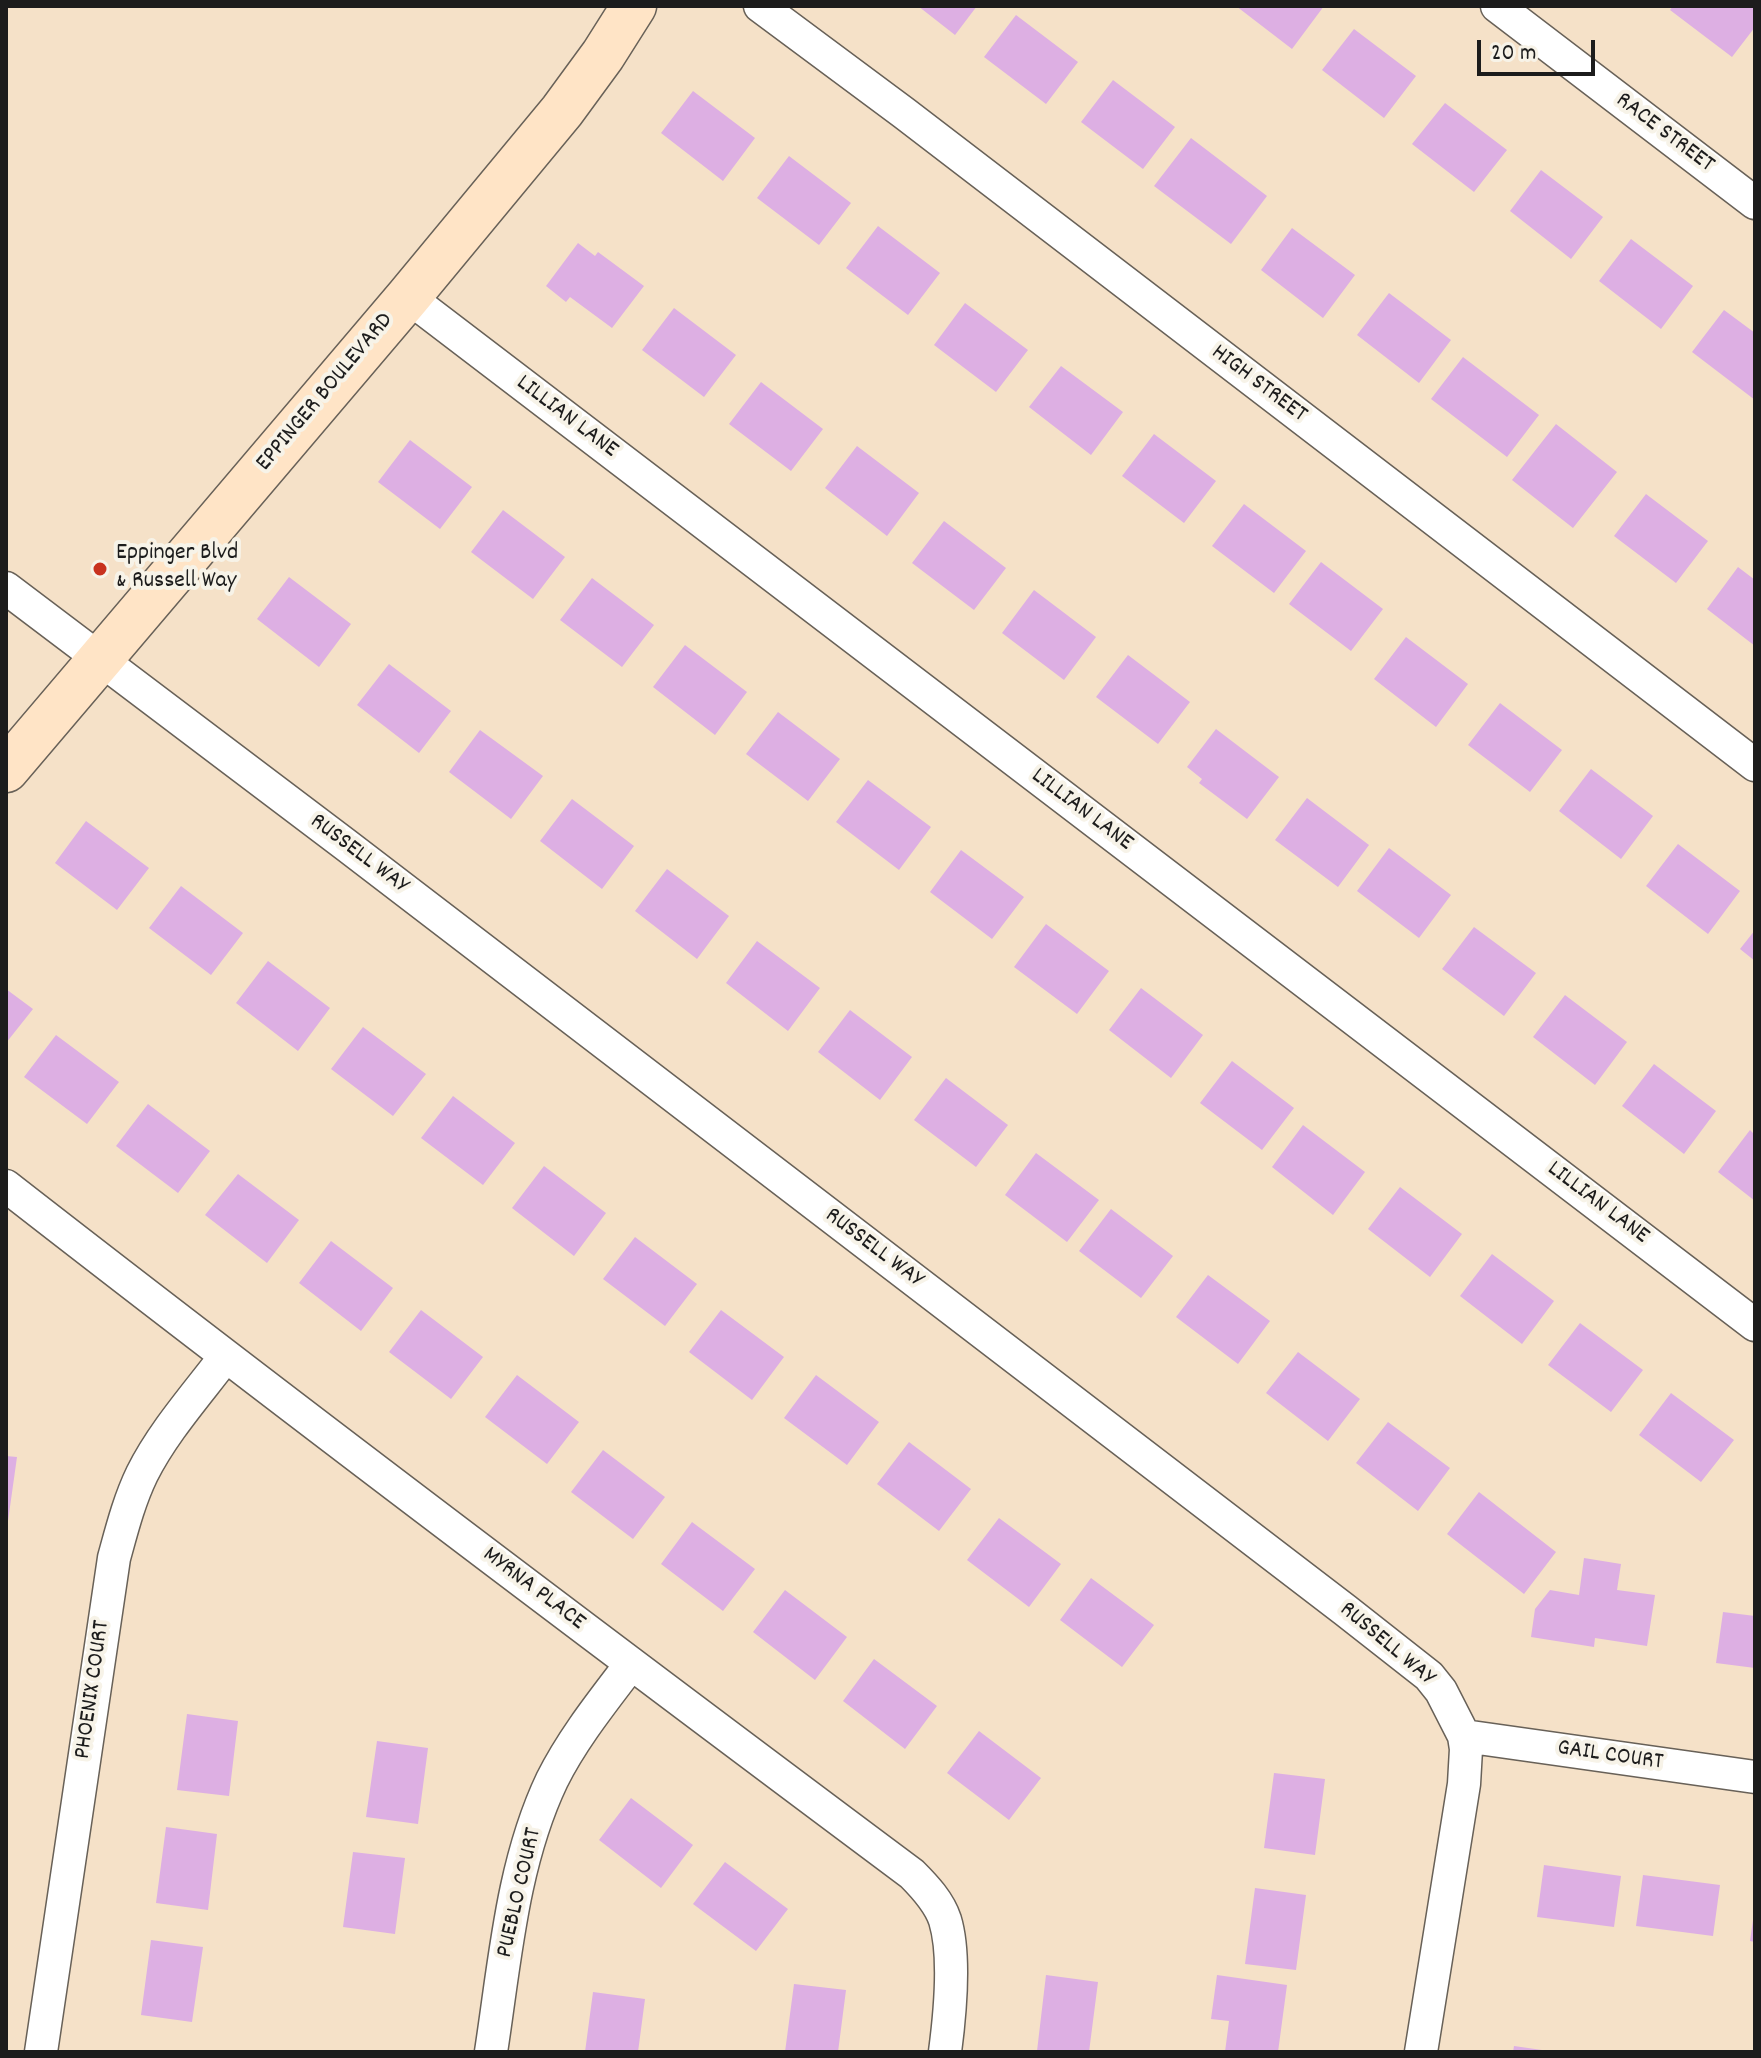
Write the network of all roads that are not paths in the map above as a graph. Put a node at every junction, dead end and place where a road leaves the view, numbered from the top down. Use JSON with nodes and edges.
{"nodes":[{"id":1,"x":634,"y":6,"type":"edge"},
{"id":2,"x":760,"y":6,"type":"edge"},
{"id":3,"x":1497,"y":6,"type":"edge"},
{"id":4,"x":1755,"y":203,"type":"edge"},
{"id":5,"x":408,"y":297,"type":"junction"},
{"id":6,"x":6,"y":588,"type":"edge"},
{"id":7,"x":99,"y":660,"type":"junction"},
{"id":8,"x":1755,"y":765,"type":"edge"},
{"id":9,"x":6,"y":770,"type":"edge"},
{"id":10,"x":6,"y":1186,"type":"edge"},
{"id":11,"x":1755,"y":1325,"type":"edge"},
{"id":12,"x":225,"y":1357,"type":"junction"},
{"id":13,"x":631,"y":1664,"type":"junction"},
{"id":14,"x":1464,"y":1736,"type":"junction"},
{"id":15,"x":1755,"y":1777,"type":"edge"},
{"id":16,"x":41,"y":2052,"type":"edge"},
{"id":17,"x":491,"y":2052,"type":"edge"},
{"id":18,"x":945,"y":2052,"type":"edge"},
{"id":19,"x":1421,"y":2052,"type":"edge"}],
"edges":[{"from":1,"to":5,"type":"street","name":"EPPINGER BOULEVARD"},
{"from":2,"to":8,"type":"street","name":"HIGH STREET"},
{"from":3,"to":4,"type":"street","name":"RACE STREET"},
{"from":5,"to":7,"type":"street","name":"EPPINGER BOULEVARD"},
{"from":5,"to":11,"type":"street","name":"LILLIAN LANE"},
{"from":6,"to":7,"type":"street","name":"RUSSELL WAY"},
{"from":7,"to":9,"type":"street","name":"EPPINGER BOULEVARD"},
{"from":7,"to":14,"type":"street","name":"RUSSELL WAY"},
{"from":10,"to":12,"type":"street","name":"MYRNA PLACE"},
{"from":12,"to":13,"type":"street","name":"MYRNA PLACE"},
{"from":12,"to":16,"type":"street","name":"PHOENIX COURT"},
{"from":13,"to":17,"type":"street","name":"PUEBLO COURT"},
{"from":13,"to":18,"type":"street","name":"MYRNA PLACE"},
{"from":14,"to":15,"type":"street","name":"GAIL COURT"},
{"from":14,"to":19,"type":"street","name":"RUSSELL WAY"}]}
